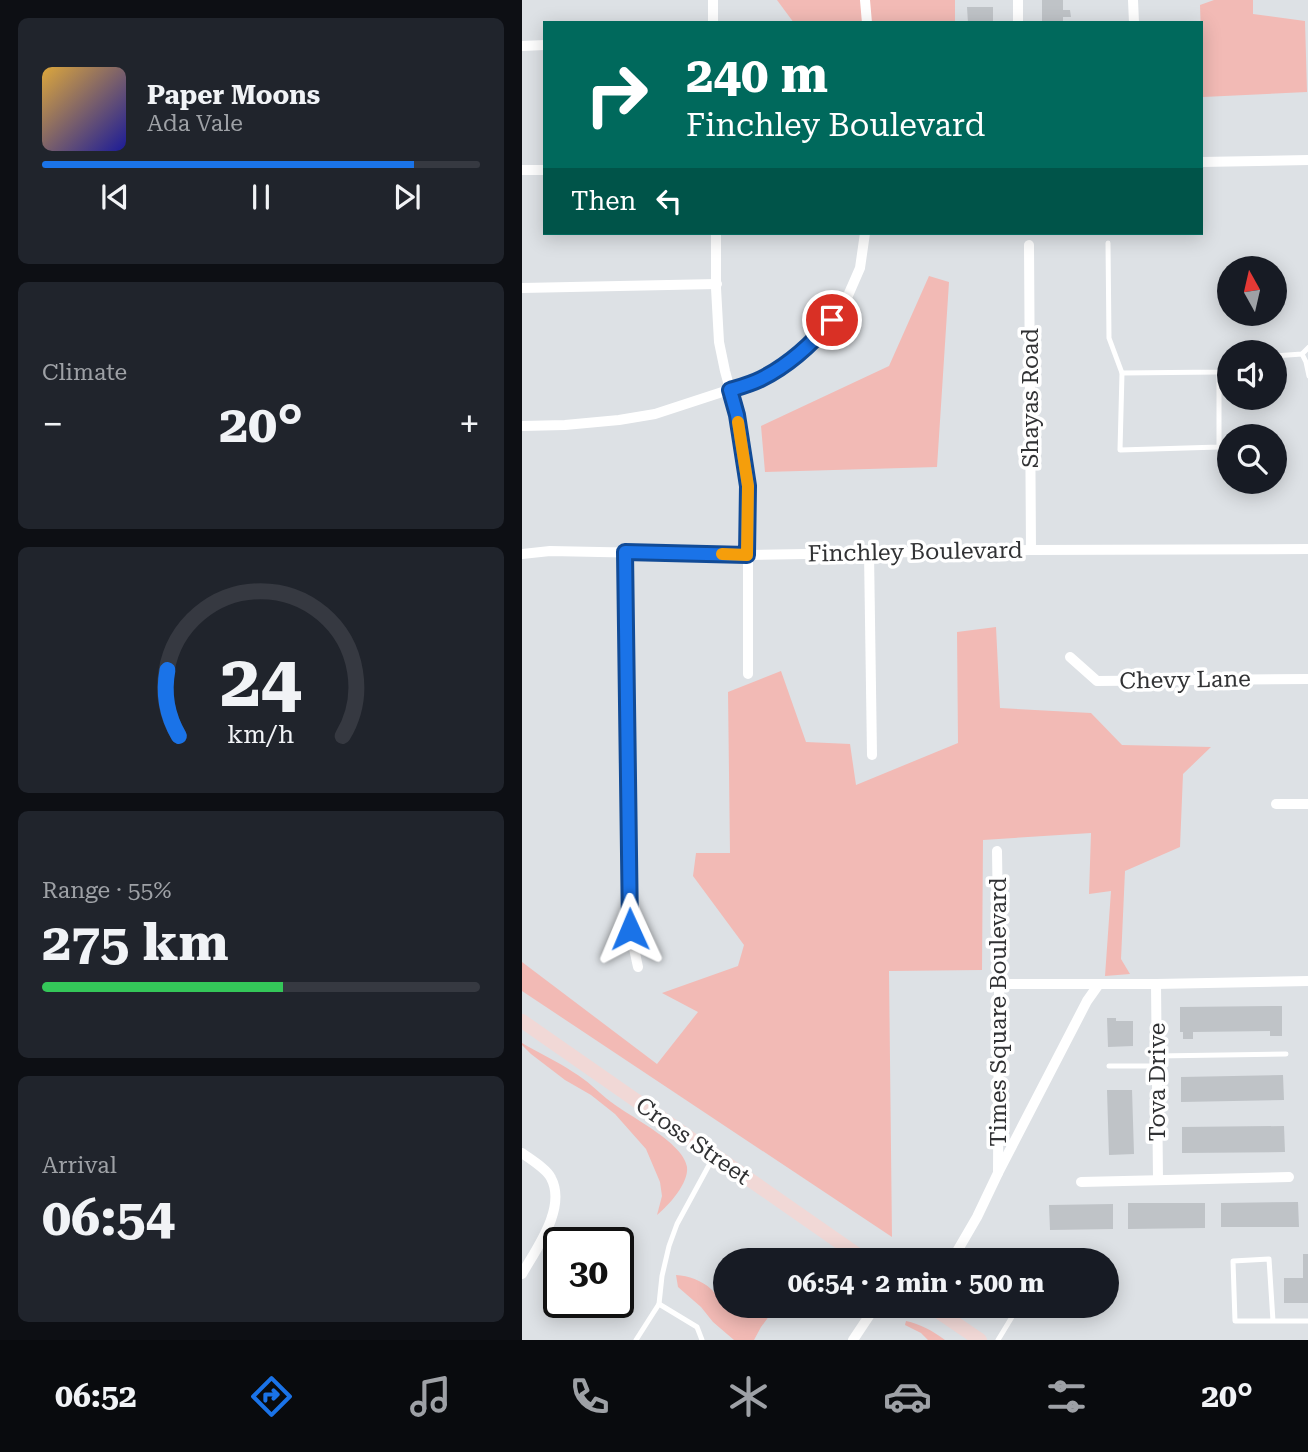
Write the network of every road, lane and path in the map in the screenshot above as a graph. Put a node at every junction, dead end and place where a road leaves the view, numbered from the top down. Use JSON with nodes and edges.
{"nodes":[{"id":1,"x":713,"y":0,"type":"edge"},
{"id":2,"x":865,"y":0,"type":"edge"},
{"id":3,"x":1018,"y":0,"type":"edge"},
{"id":4,"x":1133,"y":0,"type":"edge"},
{"id":5,"x":713,"y":21,"type":"edge"},
{"id":6,"x":867,"y":21,"type":"edge"},
{"id":7,"x":1018,"y":21,"type":"edge"},
{"id":8,"x":1134,"y":21,"type":"edge"},
{"id":9,"x":543,"y":45,"type":"edge"},
{"id":10,"x":522,"y":46,"type":"edge"},
{"id":11,"x":1308,"y":160,"type":"edge"},
{"id":12,"x":1203,"y":162,"type":"edge"},
{"id":13,"x":522,"y":170,"type":"edge"},
{"id":14,"x":543,"y":170,"type":"edge"},
{"id":15,"x":716,"y":235,"type":"edge"},
{"id":16,"x":865,"y":235,"type":"edge"},
{"id":17,"x":1108,"y":243,"type":"dead end"},
{"id":18,"x":1029,"y":245,"type":"dead end"},
{"id":19,"x":717,"y":284,"type":"junction"},
{"id":20,"x":522,"y":288,"type":"edge"},
{"id":21,"x":1308,"y":347,"type":"edge"},
{"id":22,"x":1302,"y":355,"type":"junction"},
{"id":23,"x":1287,"y":356,"type":"edge"},
{"id":24,"x":1217,"y":372,"type":"edge"},
{"id":25,"x":1122,"y":373,"type":"junction"},
{"id":26,"x":1308,"y":376,"type":"edge"},
{"id":27,"x":730,"y":390,"type":"junction"},
{"id":28,"x":1219,"y":410,"type":"edge"},
{"id":29,"x":522,"y":426,"type":"edge"},
{"id":30,"x":1308,"y":549,"type":"edge"},
{"id":31,"x":1031,"y":550,"type":"junction"},
{"id":32,"x":625,"y":552,"type":"junction"},
{"id":33,"x":869,"y":553,"type":"junction"},
{"id":34,"x":522,"y":554,"type":"edge"},
{"id":35,"x":747,"y":555,"type":"junction"},
{"id":36,"x":1070,"y":657,"type":"dead end"},
{"id":37,"x":748,"y":674,"type":"dead end"},
{"id":38,"x":1308,"y":679,"type":"edge"},
{"id":39,"x":872,"y":755,"type":"dead end"},
{"id":40,"x":1276,"y":804,"type":"dead end"},
{"id":41,"x":1308,"y":804,"type":"edge"},
{"id":42,"x":997,"y":851,"type":"dead end"},
{"id":43,"x":638,"y":968,"type":"dead end"},
{"id":44,"x":1308,"y":981,"type":"edge"},
{"id":45,"x":999,"y":984,"type":"junction"},
{"id":46,"x":1099,"y":984,"type":"junction"},
{"id":47,"x":1156,"y":984,"type":"junction"},
{"id":48,"x":522,"y":1021,"type":"edge"},
{"id":49,"x":1286,"y":1054,"type":"dead end"},
{"id":50,"x":1156,"y":1061,"type":"junction"},
{"id":51,"x":1109,"y":1066,"type":"dead end"},
{"id":52,"x":522,"y":1153,"type":"edge"},
{"id":53,"x":714,"y":1156,"type":"junction"},
{"id":54,"x":998,"y":1173,"type":"junction"},
{"id":55,"x":1289,"y":1177,"type":"dead end"},
{"id":56,"x":1158,"y":1179,"type":"junction"},
{"id":57,"x":1081,"y":1182,"type":"dead end"},
{"id":58,"x":848,"y":1248,"type":"edge"},
{"id":59,"x":959,"y":1248,"type":"edge"},
{"id":60,"x":522,"y":1274,"type":"edge"},
{"id":61,"x":659,"y":1304,"type":"junction"},
{"id":62,"x":866,"y":1318,"type":"edge"},
{"id":63,"x":948,"y":1318,"type":"edge"},
{"id":64,"x":1009,"y":1318,"type":"edge"},
{"id":65,"x":1273,"y":1321,"type":"junction"},
{"id":66,"x":1308,"y":1321,"type":"edge"},
{"id":67,"x":636,"y":1340,"type":"edge"},
{"id":68,"x":702,"y":1340,"type":"edge"},
{"id":69,"x":853,"y":1340,"type":"edge"},
{"id":70,"x":980,"y":1340,"type":"edge"},
{"id":71,"x":998,"y":1340,"type":"edge"}],
"edges":[{"from":1,"to":5,"type":"street"},
{"from":2,"to":6,"type":"street"},
{"from":3,"to":7,"type":"street"},
{"from":4,"to":8,"type":"street"},
{"from":9,"to":10,"type":"street"},
{"from":11,"to":12,"type":"street"},
{"from":13,"to":14,"type":"street"},
{"from":15,"to":19,"type":"street"},
{"from":16,"to":27,"type":"street"},
{"from":17,"to":25,"type":"lane"},
{"from":18,"to":31,"type":"street","name":"Shayas Road"},
{"from":19,"to":20,"type":"street"},
{"from":19,"to":27,"type":"street"},
{"from":21,"to":22,"type":"lane"},
{"from":22,"to":23,"type":"lane"},
{"from":22,"to":26,"type":"lane"},
{"from":24,"to":25,"type":"lane"},
{"from":25,"to":28,"type":"lane"},
{"from":27,"to":29,"type":"street"},
{"from":27,"to":35,"type":"street"},
{"from":30,"to":31,"type":"street","name":"Finchley Boulevard"},
{"from":31,"to":33,"type":"street","name":"Finchley Boulevard"},
{"from":32,"to":34,"type":"street","name":"Finchley Boulevard"},
{"from":32,"to":35,"type":"street","name":"Finchley Boulevard"},
{"from":32,"to":43,"type":"street"},
{"from":33,"to":35,"type":"street","name":"Finchley Boulevard"},
{"from":33,"to":39,"type":"street"},
{"from":35,"to":37,"type":"street"},
{"from":36,"to":38,"type":"street","name":"Chevy Lane"},
{"from":40,"to":41,"type":"street"},
{"from":42,"to":45,"type":"street","name":"Times Square Boulevard"},
{"from":44,"to":47,"type":"street"},
{"from":45,"to":46,"type":"street"},
{"from":45,"to":54,"type":"street","name":"Times Square Boulevard"},
{"from":46,"to":47,"type":"street"},
{"from":46,"to":54,"type":"street"},
{"from":47,"to":50,"type":"street","name":"Tova Drive"},
{"from":48,"to":53,"type":"main road","name":"Cross Street"},
{"from":49,"to":50,"type":"lane"},
{"from":50,"to":51,"type":"lane"},
{"from":50,"to":56,"type":"street","name":"Tova Drive"},
{"from":52,"to":60,"type":"street"},
{"from":53,"to":58,"type":"main road","name":"Cross Street"},
{"from":53,"to":61,"type":"lane"},
{"from":54,"to":59,"type":"street"},
{"from":55,"to":56,"type":"street"},
{"from":56,"to":57,"type":"street"},
{"from":61,"to":67,"type":"lane"},
{"from":61,"to":68,"type":"lane"},
{"from":62,"to":69,"type":"street"},
{"from":63,"to":70,"type":"main road"},
{"from":64,"to":71,"type":"lane"},
{"from":65,"to":65,"type":"lane"},
{"from":65,"to":66,"type":"lane"}]}
